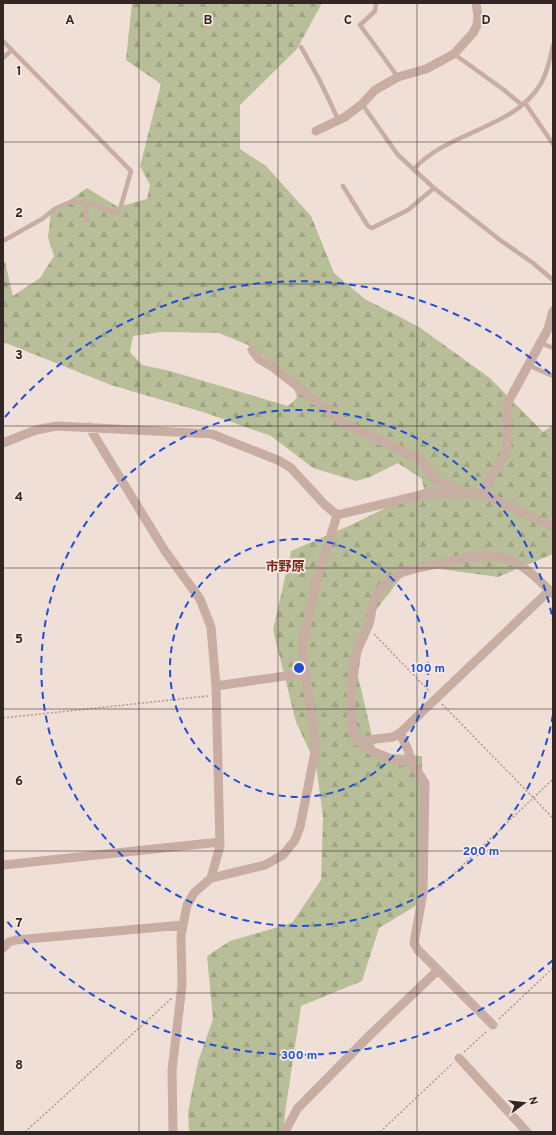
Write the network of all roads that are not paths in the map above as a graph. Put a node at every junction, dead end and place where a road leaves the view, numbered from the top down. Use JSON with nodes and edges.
{"nodes":[{"id":1,"x":376,"y":3,"type":"edge"},
{"id":2,"x":476,"y":3,"type":"edge"},
{"id":3,"x":3,"y":41,"type":"edge"},
{"id":4,"x":553,"y":45,"type":"edge"},
{"id":5,"x":301,"y":47,"type":"dead end"},
{"id":6,"x":12,"y":50,"type":"junction"},
{"id":7,"x":454,"y":54,"type":"junction"},
{"id":8,"x":3,"y":58,"type":"edge"},
{"id":9,"x":398,"y":77,"type":"junction"},
{"id":10,"x":362,"y":104,"type":"junction"},
{"id":11,"x":523,"y":104,"type":"junction"},
{"id":12,"x":338,"y":119,"type":"junction"},
{"id":13,"x":316,"y":131,"type":"dead end"},
{"id":14,"x":553,"y":144,"type":"edge"},
{"id":15,"x":414,"y":169,"type":"junction"},
{"id":16,"x":343,"y":186,"type":"dead end"},
{"id":17,"x":434,"y":188,"type":"junction"},
{"id":18,"x":86,"y":203,"type":"junction"},
{"id":19,"x":86,"y":221,"type":"dead end"},
{"id":20,"x":3,"y":241,"type":"edge"},
{"id":21,"x":553,"y":280,"type":"edge"},
{"id":22,"x":553,"y":311,"type":"edge"},
{"id":23,"x":541,"y":344,"type":"junction"},
{"id":24,"x":553,"y":348,"type":"edge"},
{"id":25,"x":252,"y":350,"type":"dead end"},
{"id":26,"x":528,"y":366,"type":"junction"},
{"id":27,"x":553,"y":376,"type":"edge"},
{"id":28,"x":89,"y":427,"type":"junction"},
{"id":29,"x":3,"y":443,"type":"edge"},
{"id":30,"x":461,"y":492,"type":"junction"},
{"id":31,"x":482,"y":492,"type":"junction"},
{"id":32,"x":337,"y":515,"type":"junction"},
{"id":33,"x":553,"y":527,"type":"edge"},
{"id":34,"x":551,"y":592,"type":"edge"},
{"id":35,"x":305,"y":673,"type":"junction"},
{"id":36,"x":216,"y":686,"type":"junction"},
{"id":37,"x":400,"y":733,"type":"junction"},
{"id":38,"x":359,"y":741,"type":"junction"},
{"id":39,"x":411,"y":761,"type":"junction"},
{"id":40,"x":220,"y":842,"type":"junction"},
{"id":41,"x":3,"y":865,"type":"edge"},
{"id":42,"x":210,"y":878,"type":"junction"},
{"id":43,"x":183,"y":925,"type":"junction"},
{"id":44,"x":3,"y":948,"type":"edge"},
{"id":45,"x":438,"y":970,"type":"junction"},
{"id":46,"x":493,"y":1025,"type":"road end"},
{"id":47,"x":459,"y":1058,"type":"road end"},
{"id":48,"x":173,"y":1132,"type":"edge"},
{"id":49,"x":285,"y":1132,"type":"edge"},
{"id":50,"x":527,"y":1132,"type":"edge"}],
"edges":[{"from":1,"to":9,"type":"lane"},
{"from":2,"to":7,"type":"street"},
{"from":3,"to":6,"type":"lane"},
{"from":4,"to":11,"type":"lane"},
{"from":5,"to":12,"type":"lane"},
{"from":6,"to":8,"type":"lane"},
{"from":6,"to":18,"type":"lane"},
{"from":7,"to":9,"type":"street"},
{"from":7,"to":11,"type":"lane"},
{"from":9,"to":10,"type":"street"},
{"from":10,"to":12,"type":"street"},
{"from":10,"to":15,"type":"lane"},
{"from":11,"to":14,"type":"lane"},
{"from":11,"to":15,"type":"lane"},
{"from":12,"to":13,"type":"street"},
{"from":15,"to":17,"type":"lane"},
{"from":16,"to":17,"type":"lane"},
{"from":17,"to":21,"type":"lane"},
{"from":18,"to":19,"type":"lane"},
{"from":18,"to":20,"type":"lane"},
{"from":22,"to":23,"type":"street"},
{"from":23,"to":24,"type":"lane"},
{"from":23,"to":26,"type":"street"},
{"from":25,"to":30,"type":"street"},
{"from":26,"to":27,"type":"lane"},
{"from":26,"to":31,"type":"street"},
{"from":28,"to":29,"type":"street"},
{"from":28,"to":32,"type":"street"},
{"from":28,"to":36,"type":"street"},
{"from":30,"to":31,"type":"street"},
{"from":30,"to":32,"type":"street"},
{"from":31,"to":33,"type":"street"},
{"from":32,"to":35,"type":"street"},
{"from":34,"to":37,"type":"street"},
{"from":34,"to":38,"type":"street"},
{"from":35,"to":36,"type":"street"},
{"from":35,"to":42,"type":"street"},
{"from":36,"to":40,"type":"street"},
{"from":37,"to":38,"type":"street"},
{"from":37,"to":39,"type":"street"},
{"from":38,"to":39,"type":"street"},
{"from":39,"to":45,"type":"street"},
{"from":40,"to":41,"type":"street"},
{"from":40,"to":42,"type":"street"},
{"from":42,"to":43,"type":"street"},
{"from":43,"to":44,"type":"street"},
{"from":43,"to":48,"type":"street"},
{"from":45,"to":46,"type":"street"},
{"from":45,"to":49,"type":"street"},
{"from":47,"to":50,"type":"street"}]}
